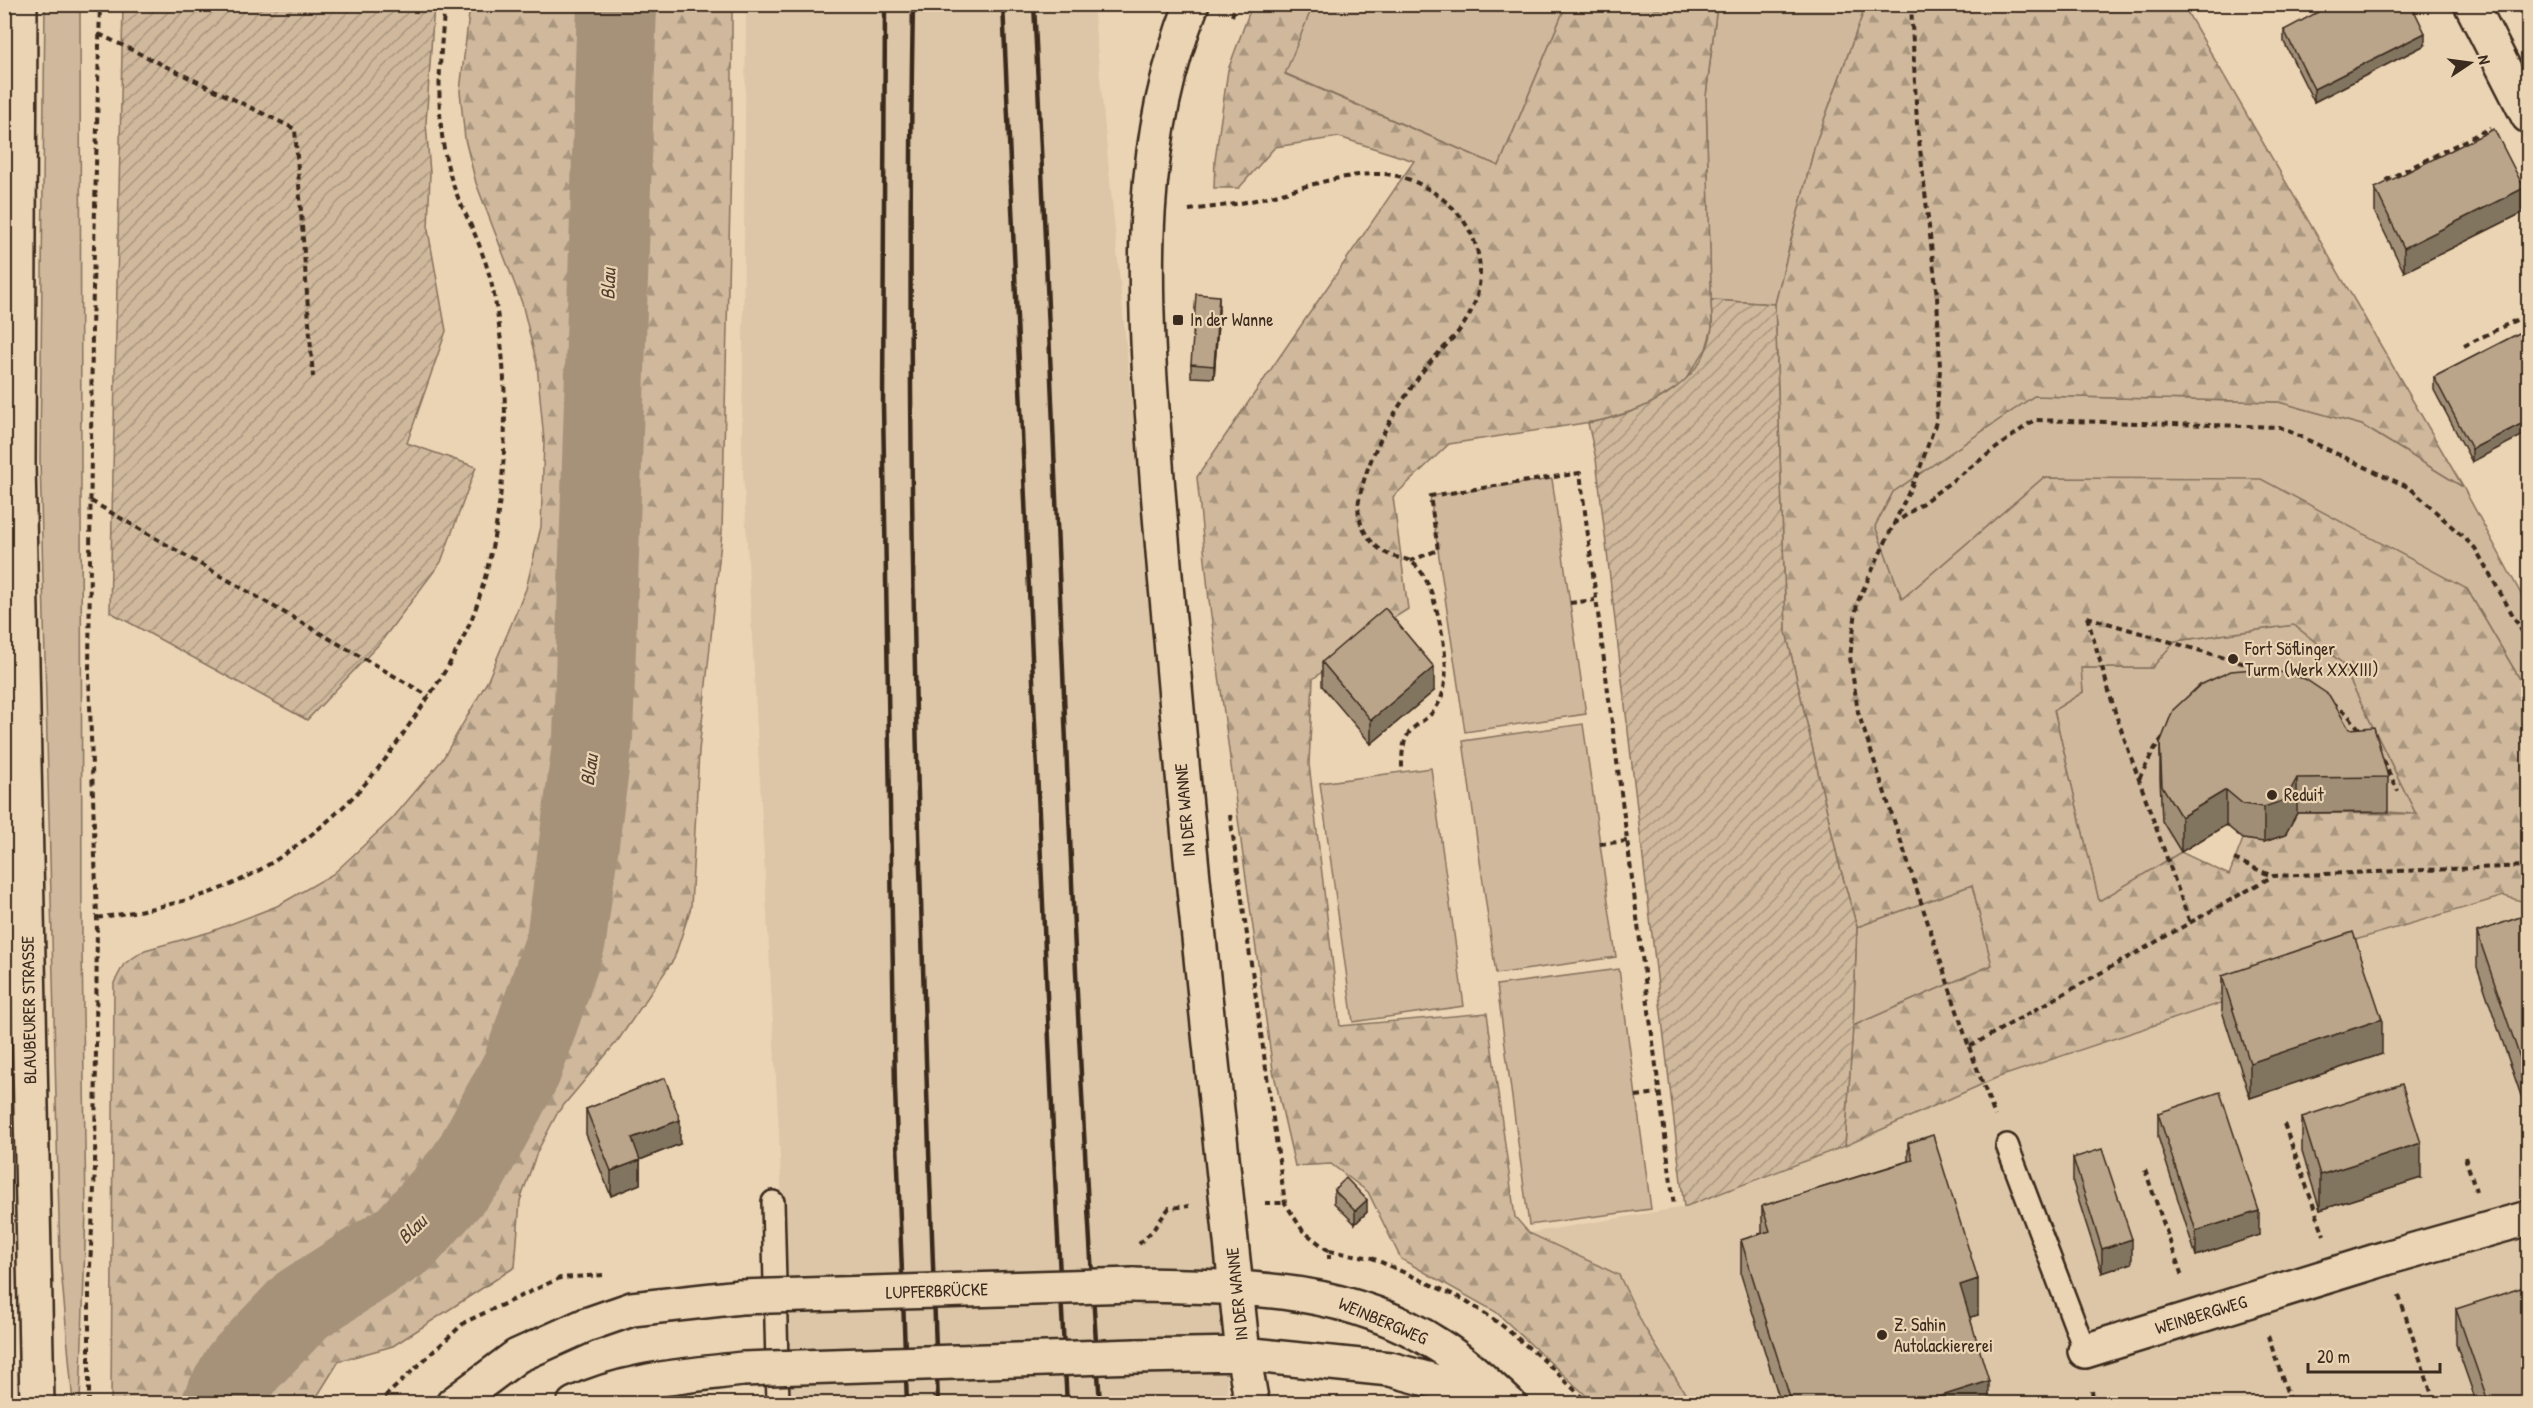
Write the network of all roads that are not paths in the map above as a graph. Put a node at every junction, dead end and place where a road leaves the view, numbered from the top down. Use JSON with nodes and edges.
{"nodes":[{"id":1,"x":20,"y":4,"type":"edge"},
{"id":2,"x":1192,"y":4,"type":"edge"},
{"id":3,"x":2471,"y":4,"type":"edge"},
{"id":4,"x":2528,"y":112,"type":"edge"},
{"id":5,"x":2007,"y":1145,"type":"road end"},
{"id":6,"x":773,"y":1202,"type":"dead end"},
{"id":7,"x":2529,"y":1218,"type":"edge"},
{"id":8,"x":1236,"y":1287,"type":"junction"},
{"id":9,"x":2085,"y":1352,"type":"joint"},
{"id":10,"x":1244,"y":1354,"type":"junction"},
{"id":11,"x":38,"y":1404,"type":"edge"},
{"id":12,"x":453,"y":1404,"type":"edge"},
{"id":13,"x":574,"y":1404,"type":"edge"},
{"id":14,"x":778,"y":1404,"type":"edge"},
{"id":15,"x":1252,"y":1404,"type":"edge"},
{"id":16,"x":1500,"y":1404,"type":"edge"},
{"id":17,"x":1509,"y":1404,"type":"edge"}],
"edges":[{"from":1,"to":11,"type":"street","name":"BLAUBEURER STRASSE"},
{"from":2,"to":8,"type":"street","name":"IN DER WANNE"},
{"from":3,"to":4,"type":"street"},
{"from":5,"to":9,"type":"lane","name":"WEINBERGWEG"},
{"from":6,"to":14,"type":"lane"},
{"from":7,"to":9,"type":"street","name":"WEINBERGWEG"},
{"from":8,"to":10,"type":"street","name":"IN DER WANNE"},
{"from":8,"to":12,"type":"street","name":"LUPFERBRÜCKE","bridge":true},
{"from":8,"to":17,"type":"street","name":"WEINBERGWEG"},
{"from":10,"to":13,"type":"street","bridge":true},
{"from":10,"to":15,"type":"street","name":"IN DER WANNE"},
{"from":10,"to":16,"type":"street"}]}
